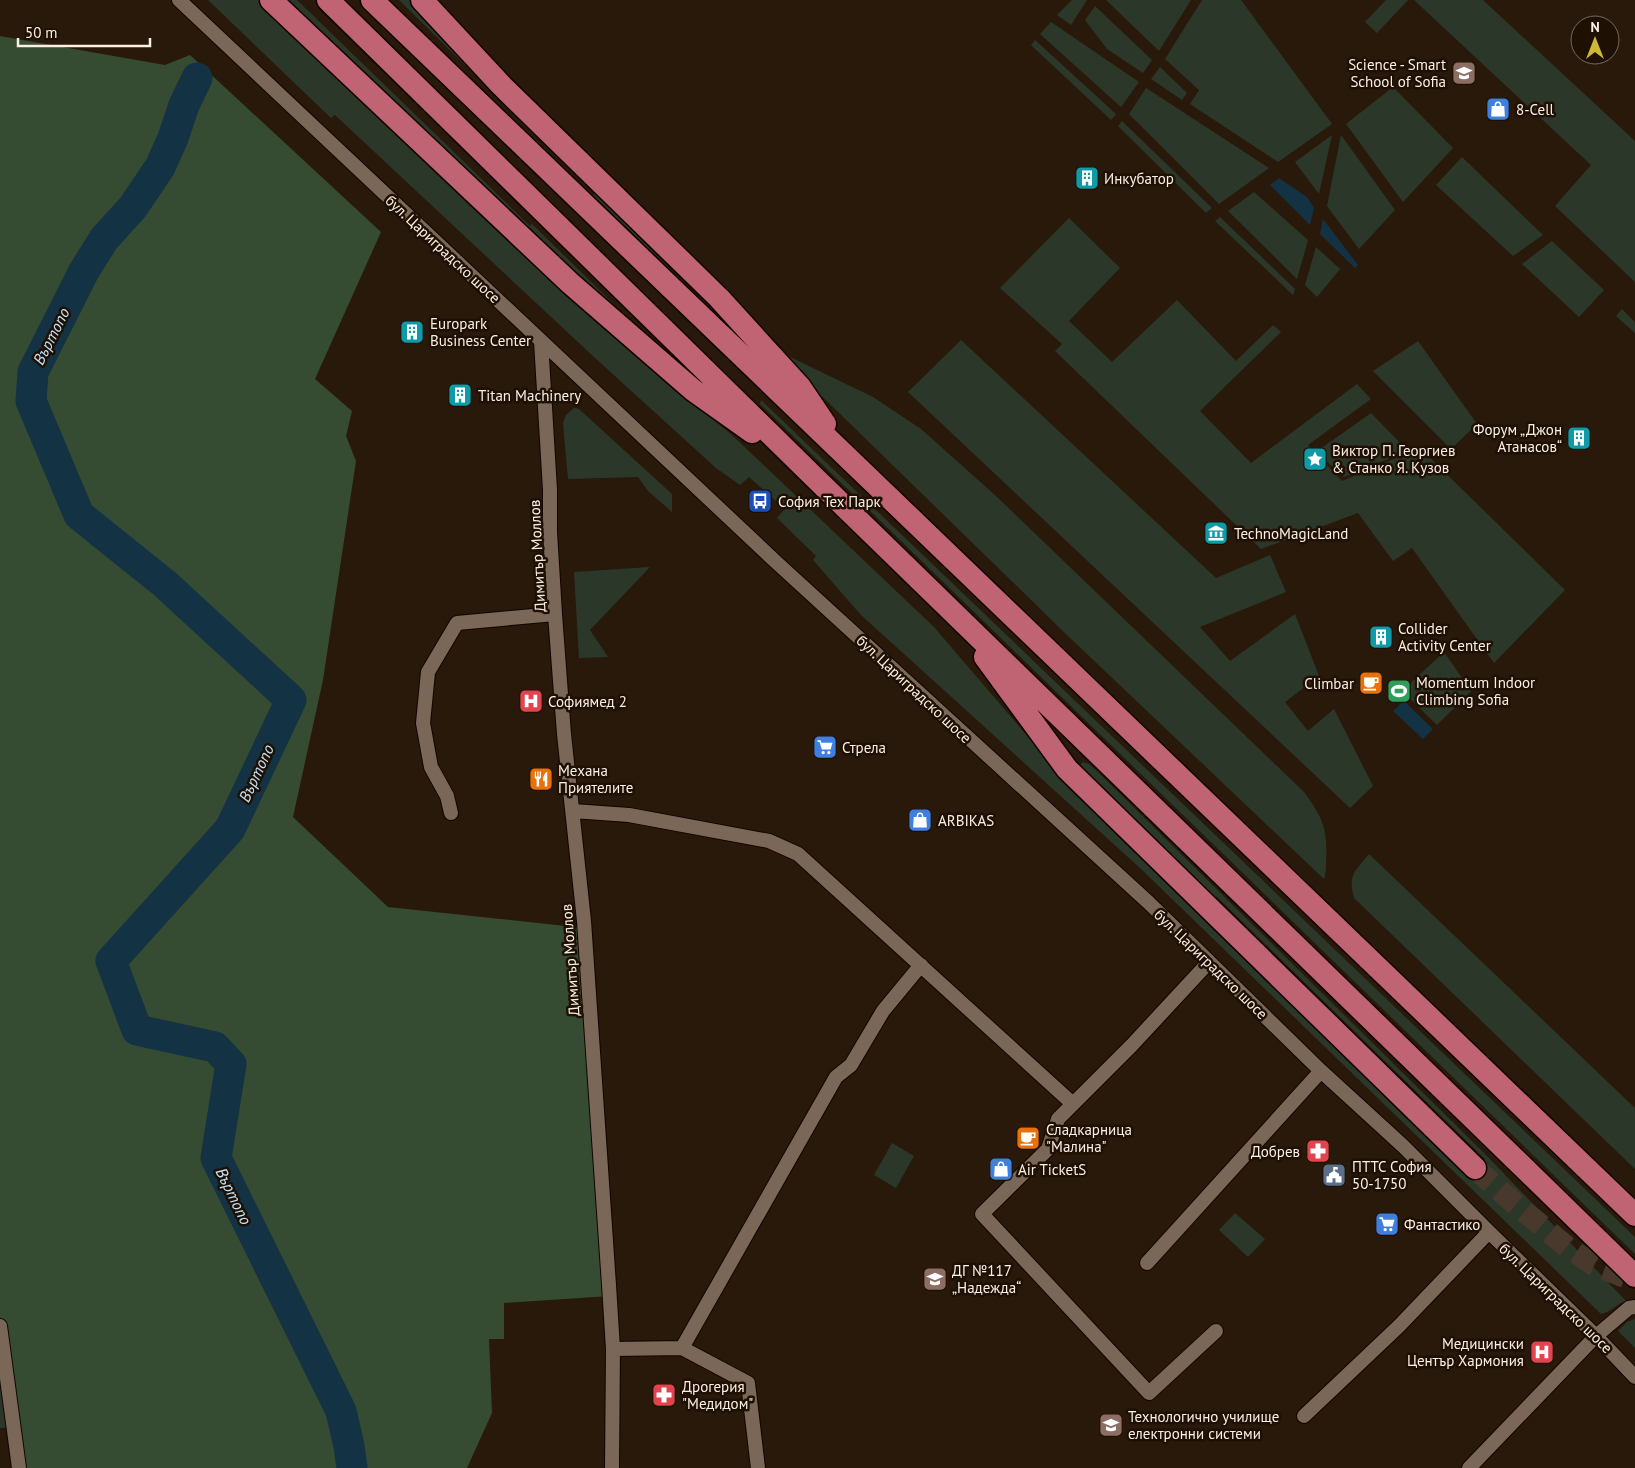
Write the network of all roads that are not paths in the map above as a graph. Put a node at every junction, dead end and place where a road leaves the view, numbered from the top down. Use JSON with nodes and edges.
{"nodes":[{"id":1,"x":271,"y":0,"type":"edge"},
{"id":2,"x":328,"y":0,"type":"edge"},
{"id":3,"x":372,"y":0,"type":"edge"},
{"id":4,"x":422,"y":0,"type":"edge"},
{"id":5,"x":182,"y":2,"type":"edge"},
{"id":6,"x":541,"y":341,"type":"junction"},
{"id":7,"x":851,"y":462,"type":"junction"},
{"id":8,"x":812,"y":475,"type":"junction"},
{"id":9,"x":948,"y":606,"type":"junction"},
{"id":10,"x":555,"y":614,"type":"junction"},
{"id":11,"x":573,"y":811,"type":"junction"},
{"id":12,"x":451,"y":813,"type":"dead end"},
{"id":13,"x":1209,"y":962,"type":"junction"},
{"id":14,"x":921,"y":966,"type":"junction"},
{"id":15,"x":1321,"y":1071,"type":"junction"},
{"id":16,"x":1073,"y":1104,"type":"junction"},
{"id":17,"x":1475,"y":1168,"type":"tunnel mouth"},
{"id":18,"x":1635,"y":1215,"type":"edge"},
{"id":19,"x":1489,"y":1232,"type":"junction"},
{"id":20,"x":1147,"y":1263,"type":"dead end"},
{"id":21,"x":1635,"y":1276,"type":"edge"},
{"id":22,"x":1635,"y":1307,"type":"edge"},
{"id":23,"x":0,"y":1326,"type":"edge"},
{"id":24,"x":1216,"y":1331,"type":"dead end"},
{"id":25,"x":1596,"y":1336,"type":"junction"},
{"id":26,"x":682,"y":1348,"type":"junction"},
{"id":27,"x":613,"y":1349,"type":"junction"},
{"id":28,"x":1635,"y":1377,"type":"edge"},
{"id":29,"x":1304,"y":1416,"type":"dead end"},
{"id":30,"x":7,"y":1428,"type":"edge"},
{"id":31,"x":20,"y":1468,"type":"edge"},
{"id":32,"x":612,"y":1468,"type":"edge"},
{"id":33,"x":758,"y":1468,"type":"edge"},
{"id":34,"x":1469,"y":1468,"type":"edge"}],
"edges":[{"from":1,"to":8,"type":"highway"},
{"from":2,"to":8,"type":"highway"},
{"from":3,"to":7,"type":"highway"},
{"from":4,"to":7,"type":"highway"},
{"from":5,"to":6,"type":"street","name":"бул. Цариградско шосе"},
{"from":6,"to":10,"type":"street","name":"Димитър Моллов"},
{"from":6,"to":13,"type":"street","name":"бул. Цариградско шосе"},
{"from":7,"to":18,"type":"highway"},
{"from":8,"to":9,"type":"highway"},
{"from":9,"to":17,"type":"highway"},
{"from":9,"to":21,"type":"highway"},
{"from":10,"to":11,"type":"street","name":"Димитър Моллов"},
{"from":10,"to":12,"type":"street"},
{"from":11,"to":14,"type":"street"},
{"from":11,"to":27,"type":"street","name":"Димитър Моллов"},
{"from":13,"to":15,"type":"street","name":"бул. Цариградско шосе"},
{"from":13,"to":16,"type":"street"},
{"from":14,"to":16,"type":"street"},
{"from":14,"to":26,"type":"street"},
{"from":15,"to":19,"type":"street","name":"бул. Цариградско шосе"},
{"from":15,"to":20,"type":"street"},
{"from":16,"to":24,"type":"street"},
{"from":19,"to":25,"type":"street","name":"бул. Цариградско шосе"},
{"from":19,"to":29,"type":"street"},
{"from":22,"to":25,"type":"street"},
{"from":23,"to":30,"type":"street"},
{"from":25,"to":28,"type":"street","name":"бул. Цариградско шосе"},
{"from":25,"to":34,"type":"street"},
{"from":26,"to":27,"type":"street"},
{"from":26,"to":33,"type":"street"},
{"from":27,"to":32,"type":"street","name":"Димитър Моллов"},
{"from":30,"to":31,"type":"street"}]}
